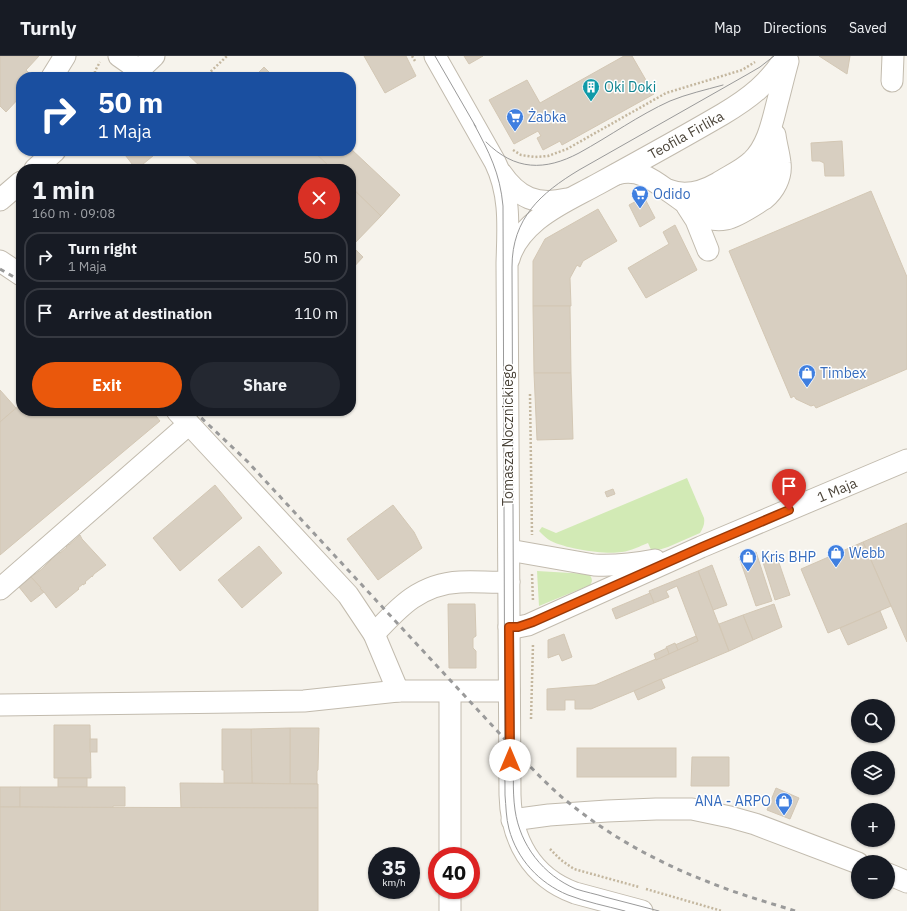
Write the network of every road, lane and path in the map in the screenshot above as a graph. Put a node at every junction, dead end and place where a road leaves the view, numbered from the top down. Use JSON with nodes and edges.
{"nodes":[{"id":1,"x":65,"y":56,"type":"edge"},
{"id":2,"x":154,"y":56,"type":"edge"},
{"id":3,"x":227,"y":56,"type":"edge"},
{"id":4,"x":412,"y":56,"type":"edge"},
{"id":5,"x":435,"y":56,"type":"edge"},
{"id":6,"x":786,"y":56,"type":"edge"},
{"id":7,"x":789,"y":56,"type":"edge"},
{"id":8,"x":893,"y":56,"type":"edge"},
{"id":9,"x":760,"y":58,"type":"dead end"},
{"id":10,"x":110,"y":59,"type":"edge"},
{"id":11,"x":416,"y":63,"type":"dead end"},
{"id":12,"x":55,"y":72,"type":"edge"},
{"id":13,"x":95,"y":72,"type":"edge"},
{"id":14,"x":132,"y":72,"type":"edge"},
{"id":15,"x":137,"y":72,"type":"edge"},
{"id":16,"x":210,"y":72,"type":"edge"},
{"id":17,"x":892,"y":80,"type":"dead end"},
{"id":18,"x":776,"y":109,"type":"junction"},
{"id":19,"x":510,"y":147,"type":"dead end"},
{"id":20,"x":49,"y":156,"type":"edge"},
{"id":21,"x":495,"y":162,"type":"junction"},
{"id":22,"x":41,"y":164,"type":"edge"},
{"id":23,"x":612,"y":176,"type":"junction"},
{"id":24,"x":16,"y":186,"type":"edge"},
{"id":25,"x":666,"y":189,"type":"junction"},
{"id":26,"x":573,"y":198,"type":"junction"},
{"id":27,"x":0,"y":200,"type":"edge"},
{"id":28,"x":684,"y":202,"type":"junction"},
{"id":29,"x":708,"y":250,"type":"dead end"},
{"id":30,"x":0,"y":261,"type":"edge"},
{"id":31,"x":507,"y":264,"type":"junction"},
{"id":32,"x":16,"y":272,"type":"edge"},
{"id":33,"x":530,"y":392,"type":"dead end"},
{"id":34,"x":183,"y":418,"type":"edge"},
{"id":35,"x":907,"y":460,"type":"edge"},
{"id":36,"x":702,"y":547,"type":"junction"},
{"id":37,"x":509,"y":550,"type":"junction"},
{"id":38,"x":532,"y":554,"type":"junction"},
{"id":39,"x":509,"y":582,"type":"junction"},
{"id":40,"x":0,"y":589,"type":"edge"},
{"id":41,"x":533,"y":622,"type":"junction"},
{"id":42,"x":509,"y":627,"type":"junction"},
{"id":43,"x":374,"y":634,"type":"junction"},
{"id":44,"x":398,"y":691,"type":"junction"},
{"id":45,"x":450,"y":691,"type":"junction"},
{"id":46,"x":509,"y":691,"type":"junction"},
{"id":47,"x":0,"y":705,"type":"edge"},
{"id":48,"x":531,"y":721,"type":"dead end"},
{"id":49,"x":514,"y":826,"type":"junction"},
{"id":50,"x":546,"y":846,"type":"dead end"},
{"id":51,"x":450,"y":847,"type":"edge"},
{"id":52,"x":851,"y":860,"type":"edge"},
{"id":53,"x":895,"y":877,"type":"edge"},
{"id":54,"x":907,"y":882,"type":"edge"},
{"id":55,"x":450,"y":899,"type":"edge"},
{"id":56,"x":450,"y":911,"type":"edge"},
{"id":57,"x":642,"y":911,"type":"edge"},
{"id":58,"x":722,"y":911,"type":"edge"}],
"edges":[{"from":1,"to":12,"type":"street"},
{"from":2,"to":15,"type":"street"},
{"from":3,"to":16,"type":"path"},
{"from":4,"to":11,"type":"path"},
{"from":5,"to":21,"type":"street","name":"Tomasza Nocznickiego"},
{"from":6,"to":23,"type":"street","name":"Teofila Firlika"},
{"from":7,"to":18,"type":"street"},
{"from":8,"to":17,"type":"street"},
{"from":9,"to":19,"type":"path"},
{"from":10,"to":13,"type":"path"},
{"from":10,"to":14,"type":"street"},
{"from":18,"to":25,"type":"street"},
{"from":18,"to":28,"type":"street"},
{"from":20,"to":22,"type":"street"},
{"from":21,"to":26,"type":"street","name":"Teofila Firlika"},
{"from":21,"to":31,"type":"street","name":"Tomasza Nocznickiego"},
{"from":23,"to":25,"type":"street"},
{"from":23,"to":26,"type":"street","name":"Teofila Firlika"},
{"from":24,"to":27,"type":"street"},
{"from":25,"to":28,"type":"street"},
{"from":26,"to":31,"type":"street","name":"Teofila Firlika"},
{"from":28,"to":29,"type":"street"},
{"from":30,"to":32,"type":"street"},
{"from":31,"to":37,"type":"street","name":"Tomasza Nocznickiego"},
{"from":33,"to":38,"type":"path"},
{"from":34,"to":40,"type":"street"},
{"from":34,"to":43,"type":"street"},
{"from":35,"to":36,"type":"street","name":"1 Maja"},
{"from":36,"to":38,"type":"street","name":"1 Maja"},
{"from":36,"to":41,"type":"street","name":"1 Maja"},
{"from":37,"to":38,"type":"street","name":"1 Maja"},
{"from":37,"to":39,"type":"street","name":"Tomasza Nocznickiego"},
{"from":38,"to":41,"type":"path"},
{"from":39,"to":42,"type":"street","name":"Tomasza Nocznickiego"},
{"from":39,"to":43,"type":"street"},
{"from":41,"to":42,"type":"street","name":"1 Maja"},
{"from":41,"to":48,"type":"path"},
{"from":42,"to":46,"type":"street","name":"Tomasza Nocznickiego"},
{"from":43,"to":44,"type":"street"},
{"from":44,"to":45,"type":"street"},
{"from":44,"to":47,"type":"street"},
{"from":45,"to":46,"type":"street"},
{"from":45,"to":51,"type":"street"},
{"from":46,"to":49,"type":"street","name":"Tomasza Nocznickiego"},
{"from":49,"to":52,"type":"street"},
{"from":49,"to":57,"type":"street","name":"Tomasza Nocznickiego"},
{"from":50,"to":58,"type":"path"},
{"from":53,"to":54,"type":"street"},
{"from":55,"to":56,"type":"street"}]}
